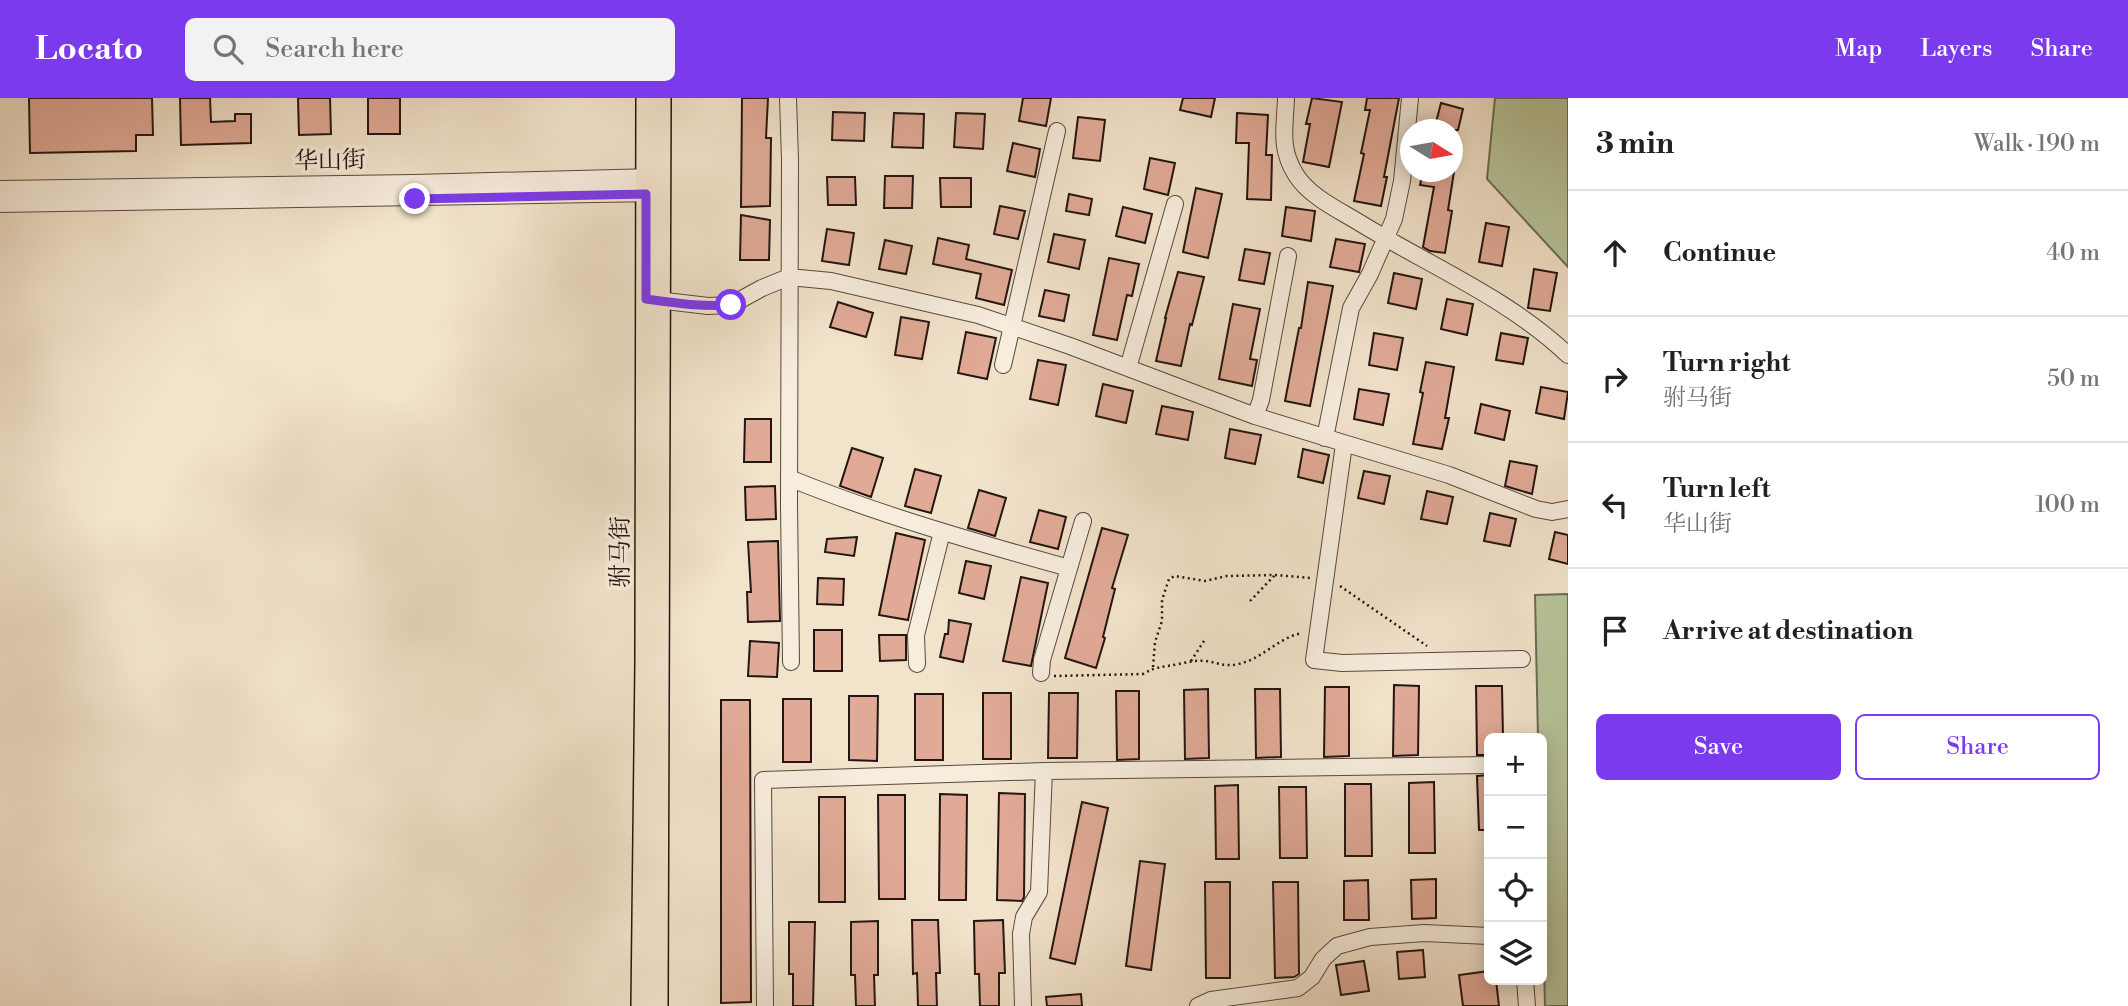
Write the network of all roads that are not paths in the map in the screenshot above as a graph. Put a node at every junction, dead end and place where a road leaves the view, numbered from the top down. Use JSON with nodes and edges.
{"nodes":[{"id":1,"x":646,"y":98,"type":"edge"},
{"id":2,"x":661,"y":98,"type":"edge"},
{"id":3,"x":788,"y":98,"type":"edge"},
{"id":4,"x":1286,"y":98,"type":"edge"},
{"id":5,"x":1410,"y":98,"type":"edge"},
{"id":6,"x":1057,"y":131,"type":"dead end"},
{"id":7,"x":654,"y":185,"type":"junction"},
{"id":8,"x":0,"y":189,"type":"edge"},
{"id":9,"x":0,"y":204,"type":"edge"},
{"id":10,"x":1174,"y":204,"type":"dead end"},
{"id":11,"x":1385,"y":239,"type":"junction"},
{"id":12,"x":1288,"y":256,"type":"dead end"},
{"id":13,"x":789,"y":277,"type":"junction"},
{"id":14,"x":654,"y":300,"type":"junction"},
{"id":15,"x":1012,"y":327,"type":"junction"},
{"id":16,"x":1568,"y":355,"type":"edge"},
{"id":17,"x":1003,"y":365,"type":"dead end"},
{"id":18,"x":1128,"y":368,"type":"junction"},
{"id":19,"x":1255,"y":416,"type":"junction"},
{"id":20,"x":1325,"y":439,"type":"junction"},
{"id":21,"x":1344,"y":444,"type":"junction"},
{"id":22,"x":789,"y":478,"type":"junction"},
{"id":23,"x":1568,"y":509,"type":"edge"},
{"id":24,"x":1083,"y":521,"type":"dead end"},
{"id":25,"x":942,"y":532,"type":"junction"},
{"id":26,"x":1069,"y":568,"type":"junction"},
{"id":27,"x":1522,"y":659,"type":"dead end"},
{"id":28,"x":792,"y":662,"type":"dead end"},
{"id":29,"x":916,"y":664,"type":"dead end"},
{"id":30,"x":1041,"y":673,"type":"road end"},
{"id":31,"x":1484,"y":765,"type":"edge"},
{"id":32,"x":1044,"y":771,"type":"junction"},
{"id":33,"x":1484,"y":936,"type":"edge"},
{"id":34,"x":1525,"y":985,"type":"edge"},
{"id":35,"x":640,"y":1006,"type":"edge"},
{"id":36,"x":658,"y":1006,"type":"edge"},
{"id":37,"x":765,"y":1006,"type":"edge"},
{"id":38,"x":1023,"y":1006,"type":"edge"},
{"id":39,"x":1198,"y":1006,"type":"edge"},
{"id":40,"x":1527,"y":1006,"type":"edge"}],
"edges":[{"from":1,"to":7,"type":"main road","name":"驸马街"},
{"from":2,"to":7,"type":"main road","name":"驸马街"},
{"from":3,"to":13,"type":"street"},
{"from":4,"to":11,"type":"street"},
{"from":5,"to":11,"type":"street"},
{"from":6,"to":15,"type":"street"},
{"from":7,"to":8,"type":"street","name":"华山街"},
{"from":7,"to":9,"type":"street","name":"华山街"},
{"from":7,"to":14,"type":"main road","name":"驸马街"},
{"from":10,"to":18,"type":"street"},
{"from":11,"to":16,"type":"street"},
{"from":11,"to":20,"type":"street"},
{"from":12,"to":19,"type":"street"},
{"from":13,"to":14,"type":"street"},
{"from":13,"to":15,"type":"street"},
{"from":13,"to":22,"type":"street"},
{"from":14,"to":35,"type":"main road","name":"驸马街"},
{"from":14,"to":36,"type":"main road","name":"驸马街"},
{"from":15,"to":17,"type":"street"},
{"from":15,"to":18,"type":"street"},
{"from":18,"to":19,"type":"street"},
{"from":19,"to":20,"type":"street"},
{"from":20,"to":21,"type":"street"},
{"from":21,"to":23,"type":"street"},
{"from":21,"to":27,"type":"street"},
{"from":22,"to":25,"type":"street"},
{"from":22,"to":28,"type":"street"},
{"from":24,"to":26,"type":"street"},
{"from":25,"to":26,"type":"street"},
{"from":25,"to":29,"type":"street"},
{"from":26,"to":30,"type":"street"},
{"from":31,"to":32,"type":"street"},
{"from":32,"to":37,"type":"street"},
{"from":32,"to":38,"type":"street"},
{"from":33,"to":39,"type":"street"},
{"from":34,"to":40,"type":"street"}]}
